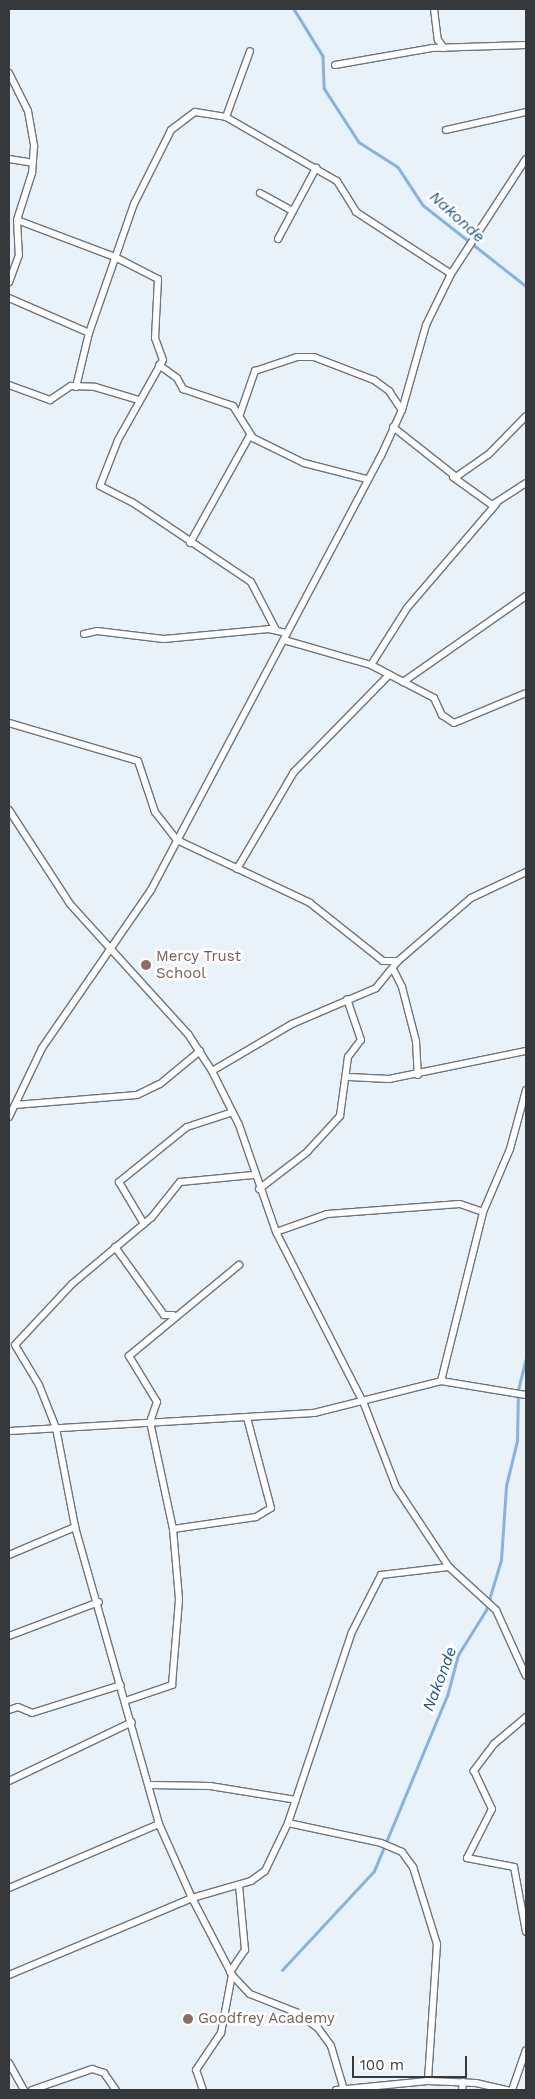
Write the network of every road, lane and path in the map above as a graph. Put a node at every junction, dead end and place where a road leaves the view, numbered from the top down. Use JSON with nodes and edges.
{"nodes":[{"id":1,"x":434,"y":9,"type":"edge"},
{"id":2,"x":526,"y":45,"type":"edge"},
{"id":3,"x":444,"y":48,"type":"junction"},
{"id":4,"x":250,"y":51,"type":"dead end"},
{"id":5,"x":335,"y":65,"type":"dead end"},
{"id":6,"x":9,"y":73,"type":"edge"},
{"id":7,"x":526,"y":112,"type":"edge"},
{"id":8,"x":226,"y":117,"type":"junction"},
{"id":9,"x":446,"y":130,"type":"dead end"},
{"id":10,"x":526,"y":158,"type":"edge"},
{"id":11,"x":9,"y":159,"type":"edge"},
{"id":12,"x":33,"y":163,"type":"junction"},
{"id":13,"x":316,"y":168,"type":"junction"},
{"id":14,"x":260,"y":193,"type":"dead end"},
{"id":15,"x":291,"y":210,"type":"junction"},
{"id":16,"x":17,"y":220,"type":"junction"},
{"id":17,"x":278,"y":239,"type":"dead end"},
{"id":18,"x":115,"y":257,"type":"junction"},
{"id":19,"x":451,"y":274,"type":"junction"},
{"id":20,"x":9,"y":282,"type":"edge"},
{"id":21,"x":9,"y":298,"type":"edge"},
{"id":22,"x":89,"y":333,"type":"junction"},
{"id":23,"x":158,"y":365,"type":"junction"},
{"id":24,"x":9,"y":385,"type":"edge"},
{"id":25,"x":76,"y":387,"type":"junction"},
{"id":26,"x":140,"y":400,"type":"junction"},
{"id":27,"x":402,"y":410,"type":"junction"},
{"id":28,"x":240,"y":414,"type":"junction"},
{"id":29,"x":526,"y":416,"type":"edge"},
{"id":30,"x":393,"y":427,"type":"junction"},
{"id":31,"x":250,"y":434,"type":"junction"},
{"id":32,"x":453,"y":477,"type":"junction"},
{"id":33,"x":367,"y":479,"type":"junction"},
{"id":34,"x":526,"y":483,"type":"edge"},
{"id":35,"x":496,"y":504,"type":"junction"},
{"id":36,"x":190,"y":543,"type":"junction"},
{"id":37,"x":526,"y":596,"type":"edge"},
{"id":38,"x":276,"y":630,"type":"junction"},
{"id":39,"x":84,"y":634,"type":"dead end"},
{"id":40,"x":285,"y":637,"type":"junction"},
{"id":41,"x":371,"y":665,"type":"junction"},
{"id":42,"x":389,"y":675,"type":"junction"},
{"id":43,"x":403,"y":682,"type":"junction"},
{"id":44,"x":526,"y":693,"type":"edge"},
{"id":45,"x":9,"y":723,"type":"edge"},
{"id":46,"x":9,"y":810,"type":"edge"},
{"id":47,"x":177,"y":840,"type":"junction"},
{"id":48,"x":238,"y":870,"type":"junction"},
{"id":49,"x":526,"y":872,"type":"edge"},
{"id":50,"x":110,"y":949,"type":"junction"},
{"id":51,"x":398,"y":962,"type":"junction"},
{"id":52,"x":393,"y":969,"type":"junction"},
{"id":53,"x":347,"y":999,"type":"junction"},
{"id":54,"x":200,"y":1051,"type":"junction"},
{"id":55,"x":526,"y":1052,"type":"edge"},
{"id":56,"x":212,"y":1071,"type":"junction"},
{"id":57,"x":418,"y":1075,"type":"junction"},
{"id":58,"x":349,"y":1077,"type":"junction"},
{"id":59,"x":526,"y":1090,"type":"edge"},
{"id":60,"x":13,"y":1102,"type":"edge"},
{"id":61,"x":233,"y":1112,"type":"junction"},
{"id":62,"x":9,"y":1117,"type":"edge"},
{"id":63,"x":253,"y":1175,"type":"junction"},
{"id":64,"x":259,"y":1189,"type":"junction"},
{"id":65,"x":483,"y":1212,"type":"junction"},
{"id":66,"x":144,"y":1224,"type":"junction"},
{"id":67,"x":276,"y":1232,"type":"junction"},
{"id":68,"x":116,"y":1247,"type":"junction"},
{"id":69,"x":239,"y":1265,"type":"dead end"},
{"id":70,"x":173,"y":1315,"type":"junction"},
{"id":71,"x":9,"y":1347,"type":"edge"},
{"id":72,"x":17,"y":1352,"type":"junction"},
{"id":73,"x":441,"y":1381,"type":"junction"},
{"id":74,"x":526,"y":1394,"type":"edge"},
{"id":75,"x":364,"y":1404,"type":"junction"},
{"id":76,"x":247,"y":1418,"type":"junction"},
{"id":77,"x":150,"y":1422,"type":"junction"},
{"id":78,"x":56,"y":1428,"type":"junction"},
{"id":79,"x":9,"y":1431,"type":"edge"},
{"id":80,"x":75,"y":1527,"type":"junction"},
{"id":81,"x":173,"y":1529,"type":"junction"},
{"id":82,"x":9,"y":1555,"type":"edge"},
{"id":83,"x":449,"y":1567,"type":"junction"},
{"id":84,"x":99,"y":1602,"type":"junction"},
{"id":85,"x":9,"y":1636,"type":"edge"},
{"id":86,"x":526,"y":1676,"type":"edge"},
{"id":87,"x":121,"y":1685,"type":"junction"},
{"id":88,"x":125,"y":1701,"type":"junction"},
{"id":89,"x":9,"y":1710,"type":"edge"},
{"id":90,"x":526,"y":1717,"type":"edge"},
{"id":91,"x":132,"y":1722,"type":"junction"},
{"id":92,"x":9,"y":1781,"type":"edge"},
{"id":93,"x":150,"y":1785,"type":"junction"},
{"id":94,"x":296,"y":1800,"type":"junction"},
{"id":95,"x":288,"y":1823,"type":"junction"},
{"id":96,"x":159,"y":1824,"type":"junction"},
{"id":97,"x":239,"y":1885,"type":"junction"},
{"id":98,"x":9,"y":1888,"type":"edge"},
{"id":99,"x":192,"y":1898,"type":"junction"},
{"id":100,"x":526,"y":1932,"type":"edge"},
{"id":101,"x":231,"y":1973,"type":"junction"},
{"id":102,"x":9,"y":1975,"type":"edge"},
{"id":103,"x":526,"y":2050,"type":"edge"},
{"id":104,"x":9,"y":2063,"type":"edge"},
{"id":105,"x":428,"y":2081,"type":"junction"},
{"id":106,"x":463,"y":2082,"type":"junction"},
{"id":107,"x":344,"y":2089,"type":"edge"},
{"id":108,"x":24,"y":2090,"type":"edge"},
{"id":109,"x":32,"y":2090,"type":"edge"},
{"id":110,"x":116,"y":2090,"type":"edge"},
{"id":111,"x":203,"y":2090,"type":"edge"},
{"id":112,"x":336,"y":2090,"type":"edge"},
{"id":113,"x":462,"y":2090,"type":"edge"},
{"id":114,"x":507,"y":2090,"type":"edge"},
{"id":115,"x":512,"y":2090,"type":"edge"}],
"edges":[{"from":1,"to":3,"type":"street"},
{"from":2,"to":3,"type":"street"},
{"from":3,"to":5,"type":"street"},
{"from":4,"to":8,"type":"street"},
{"from":6,"to":12,"type":"street"},
{"from":7,"to":9,"type":"street"},
{"from":8,"to":13,"type":"street"},
{"from":8,"to":18,"type":"street"},
{"from":10,"to":19,"type":"street"},
{"from":11,"to":12,"type":"street"},
{"from":12,"to":16,"type":"street"},
{"from":13,"to":15,"type":"street"},
{"from":13,"to":19,"type":"street"},
{"from":14,"to":15,"type":"street"},
{"from":15,"to":17,"type":"street"},
{"from":16,"to":18,"type":"street"},
{"from":16,"to":20,"type":"street"},
{"from":18,"to":22,"type":"street"},
{"from":18,"to":23,"type":"street"},
{"from":19,"to":27,"type":"street"},
{"from":21,"to":22,"type":"street"},
{"from":22,"to":25,"type":"street"},
{"from":23,"to":26,"type":"street"},
{"from":23,"to":28,"type":"street"},
{"from":24,"to":25,"type":"street"},
{"from":25,"to":26,"type":"street"},
{"from":26,"to":36,"type":"street"},
{"from":27,"to":28,"type":"street"},
{"from":27,"to":30,"type":"street"},
{"from":28,"to":31,"type":"street"},
{"from":29,"to":32,"type":"street"},
{"from":30,"to":32,"type":"street"},
{"from":30,"to":33,"type":"street"},
{"from":31,"to":33,"type":"street"},
{"from":31,"to":36,"type":"street"},
{"from":32,"to":35,"type":"street"},
{"from":33,"to":40,"type":"street"},
{"from":34,"to":35,"type":"street"},
{"from":35,"to":41,"type":"street"},
{"from":36,"to":38,"type":"street"},
{"from":37,"to":43,"type":"street"},
{"from":38,"to":39,"type":"street"},
{"from":38,"to":40,"type":"street"},
{"from":40,"to":41,"type":"street"},
{"from":40,"to":47,"type":"street"},
{"from":41,"to":42,"type":"street"},
{"from":42,"to":43,"type":"street"},
{"from":42,"to":48,"type":"street"},
{"from":43,"to":44,"type":"street"},
{"from":45,"to":47,"type":"street"},
{"from":46,"to":50,"type":"street"},
{"from":47,"to":48,"type":"street"},
{"from":47,"to":50,"type":"street"},
{"from":48,"to":51,"type":"street"},
{"from":49,"to":51,"type":"street"},
{"from":50,"to":54,"type":"street"},
{"from":50,"to":60,"type":"street"},
{"from":51,"to":52,"type":"street"},
{"from":52,"to":53,"type":"street"},
{"from":52,"to":57,"type":"street"},
{"from":53,"to":56,"type":"street"},
{"from":53,"to":58,"type":"street"},
{"from":54,"to":56,"type":"street"},
{"from":54,"to":60,"type":"street"},
{"from":55,"to":57,"type":"street"},
{"from":56,"to":61,"type":"street"},
{"from":57,"to":58,"type":"street"},
{"from":58,"to":64,"type":"street"},
{"from":59,"to":65,"type":"street"},
{"from":60,"to":62,"type":"street"},
{"from":61,"to":63,"type":"street"},
{"from":61,"to":66,"type":"street"},
{"from":63,"to":64,"type":"street"},
{"from":63,"to":66,"type":"street"},
{"from":64,"to":67,"type":"street"},
{"from":65,"to":67,"type":"street"},
{"from":65,"to":73,"type":"street"},
{"from":66,"to":68,"type":"street"},
{"from":67,"to":75,"type":"street"},
{"from":68,"to":70,"type":"street"},
{"from":68,"to":72,"type":"street"},
{"from":69,"to":70,"type":"street"},
{"from":70,"to":77,"type":"street"},
{"from":71,"to":72,"type":"street"},
{"from":72,"to":78,"type":"street"},
{"from":73,"to":74,"type":"street"},
{"from":73,"to":75,"type":"street"},
{"from":75,"to":76,"type":"street"},
{"from":75,"to":83,"type":"street"},
{"from":76,"to":77,"type":"street"},
{"from":76,"to":81,"type":"street"},
{"from":77,"to":78,"type":"street"},
{"from":77,"to":81,"type":"street"},
{"from":78,"to":79,"type":"street"},
{"from":78,"to":80,"type":"street"},
{"from":80,"to":82,"type":"street"},
{"from":80,"to":84,"type":"street"},
{"from":81,"to":88,"type":"street"},
{"from":83,"to":86,"type":"street"},
{"from":83,"to":94,"type":"street"},
{"from":84,"to":85,"type":"street"},
{"from":84,"to":87,"type":"street"},
{"from":87,"to":88,"type":"street"},
{"from":87,"to":89,"type":"street"},
{"from":88,"to":91,"type":"street"},
{"from":90,"to":100,"type":"street"},
{"from":91,"to":92,"type":"street"},
{"from":91,"to":93,"type":"street"},
{"from":93,"to":94,"type":"street"},
{"from":93,"to":96,"type":"street"},
{"from":94,"to":95,"type":"street"},
{"from":95,"to":97,"type":"street"},
{"from":95,"to":105,"type":"street"},
{"from":96,"to":98,"type":"street"},
{"from":96,"to":99,"type":"street"},
{"from":97,"to":99,"type":"street"},
{"from":97,"to":101,"type":"street"},
{"from":99,"to":101,"type":"street"},
{"from":99,"to":102,"type":"street"},
{"from":101,"to":107,"type":"street"},
{"from":101,"to":111,"type":"street"},
{"from":103,"to":115,"type":"street"},
{"from":104,"to":108,"type":"street"},
{"from":105,"to":106,"type":"street"},
{"from":105,"to":107,"type":"street"},
{"from":106,"to":113,"type":"street"},
{"from":106,"to":114,"type":"street"},
{"from":107,"to":112,"type":"street"},
{"from":109,"to":110,"type":"street"}]}
